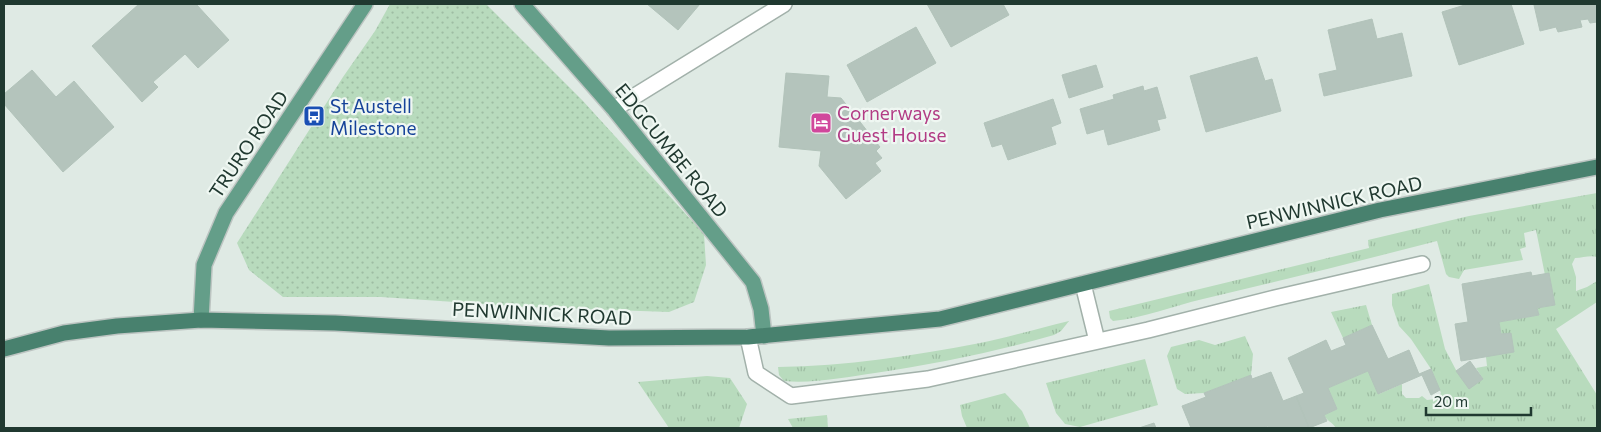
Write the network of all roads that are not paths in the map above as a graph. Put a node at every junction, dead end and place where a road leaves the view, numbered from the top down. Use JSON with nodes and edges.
{"nodes":[{"id":1,"x":365,"y":4,"type":"edge"},
{"id":2,"x":522,"y":4,"type":"edge"},
{"id":3,"x":784,"y":4,"type":"edge"},
{"id":4,"x":614,"y":109,"type":"junction"},
{"id":5,"x":1597,"y":167,"type":"edge"},
{"id":6,"x":1422,"y":264,"type":"dead end"},
{"id":7,"x":1082,"y":284,"type":"junction"},
{"id":8,"x":201,"y":320,"type":"junction"},
{"id":9,"x":764,"y":336,"type":"junction"},
{"id":10,"x":748,"y":337,"type":"junction"},
{"id":11,"x":1097,"y":341,"type":"junction"},
{"id":12,"x":4,"y":349,"type":"edge"}],
"edges":[{"from":1,"to":8,"type":"main road","name":"TRURO ROAD"},
{"from":2,"to":4,"type":"main road","name":"EDGCUMBE ROAD"},
{"from":3,"to":4,"type":"street"},
{"from":4,"to":9,"type":"main road","name":"EDGCUMBE ROAD"},
{"from":5,"to":7,"type":"highway","name":"PENWINNICK ROAD"},
{"from":6,"to":11,"type":"street"},
{"from":7,"to":9,"type":"highway","name":"PENWINNICK ROAD"},
{"from":7,"to":11,"type":"street"},
{"from":8,"to":10,"type":"highway","name":"PENWINNICK ROAD"},
{"from":8,"to":12,"type":"highway"},
{"from":9,"to":10,"type":"highway","name":"PENWINNICK ROAD"},
{"from":10,"to":11,"type":"street"}]}
